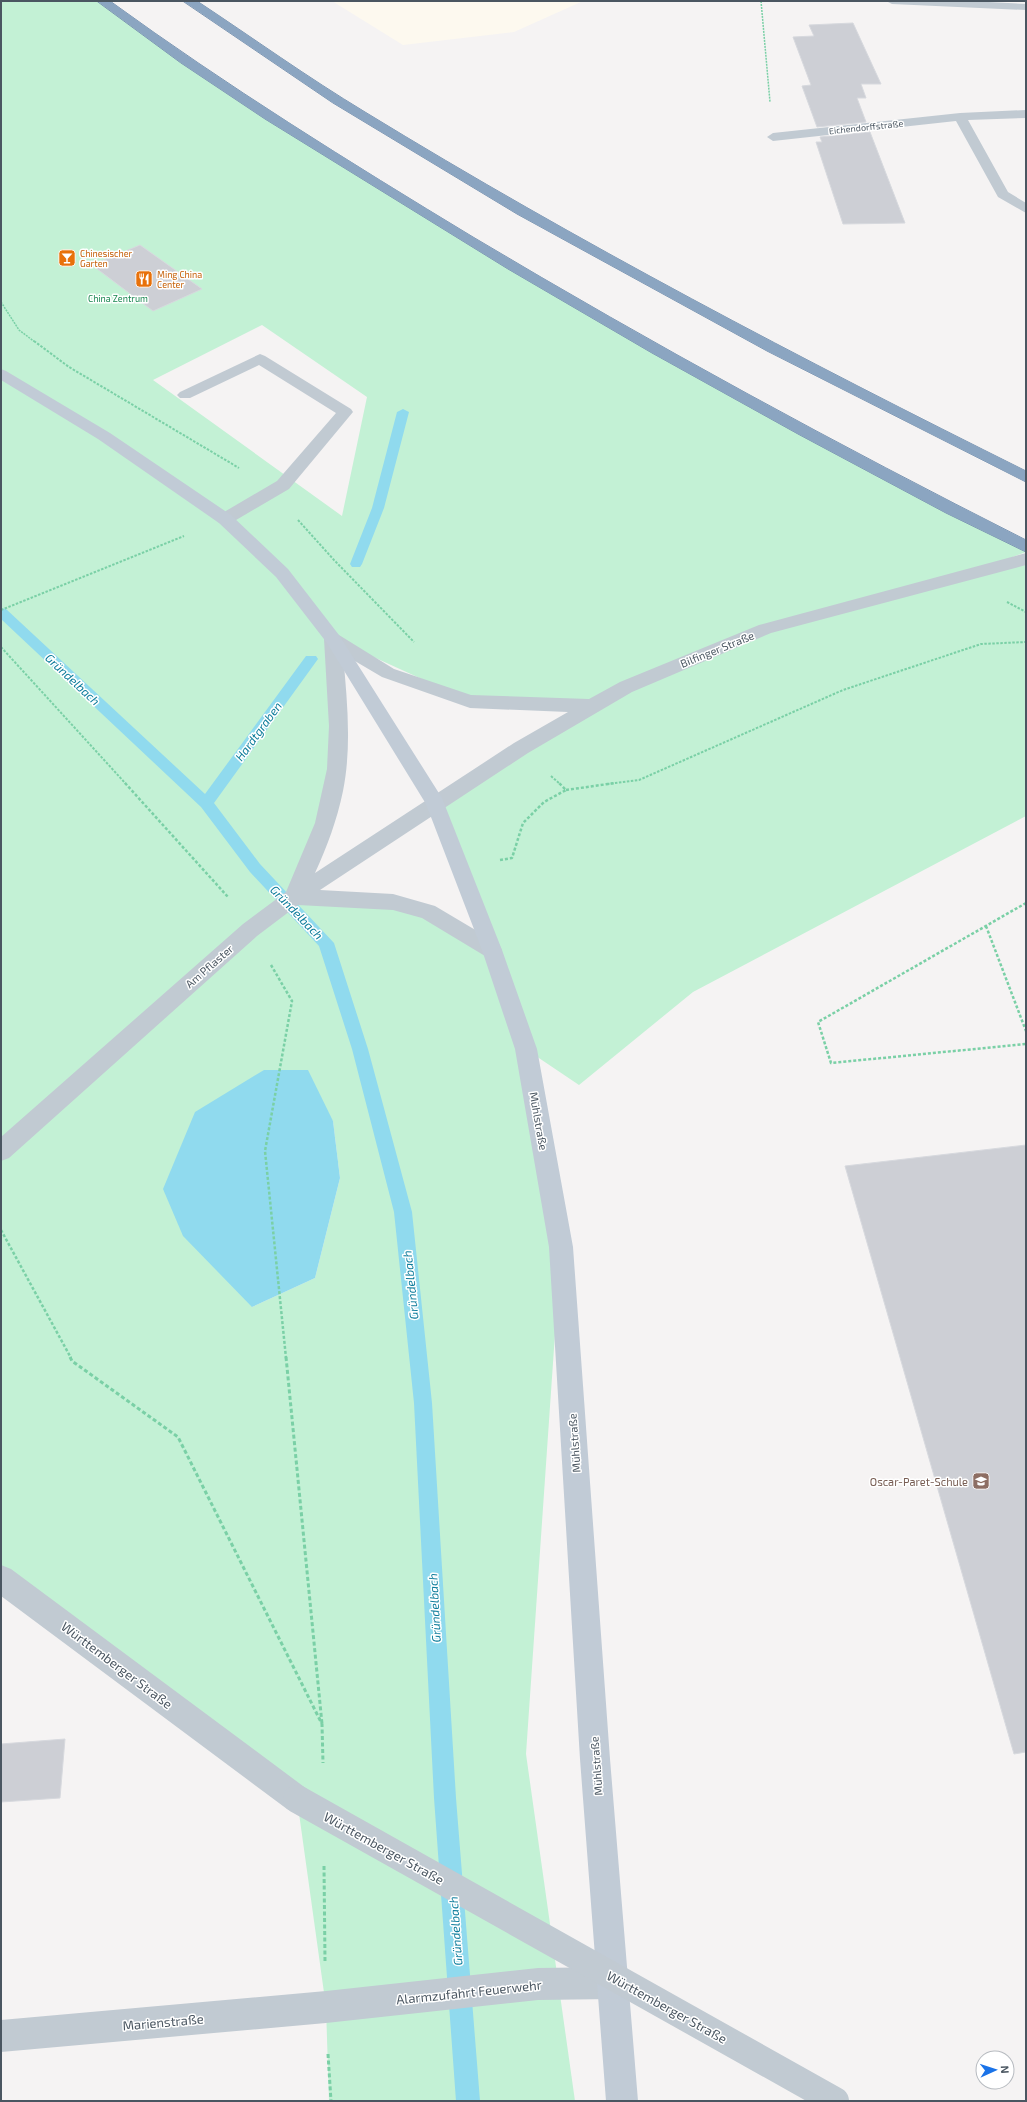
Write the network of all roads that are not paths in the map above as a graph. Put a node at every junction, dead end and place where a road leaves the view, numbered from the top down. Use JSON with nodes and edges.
{"nodes":[{"id":1,"x":103,"y":1,"type":"edge"},
{"id":2,"x":189,"y":1,"type":"edge"},
{"id":3,"x":892,"y":1,"type":"edge"},
{"id":4,"x":1026,"y":7,"type":"edge"},
{"id":5,"x":1026,"y":114,"type":"edge"},
{"id":6,"x":960,"y":117,"type":"junction"},
{"id":7,"x":773,"y":136,"type":"road end"},
{"id":8,"x":1026,"y":209,"type":"edge"},
{"id":9,"x":1,"y":374,"type":"edge"},
{"id":10,"x":185,"y":395,"type":"dead end"},
{"id":11,"x":1026,"y":477,"type":"edge"},
{"id":12,"x":225,"y":519,"type":"junction"},
{"id":13,"x":1026,"y":547,"type":"edge"},
{"id":14,"x":1026,"y":559,"type":"edge"},
{"id":15,"x":334,"y":639,"type":"junction"},
{"id":16,"x":592,"y":706,"type":"junction"},
{"id":17,"x":435,"y":803,"type":"junction"},
{"id":18,"x":294,"y":897,"type":"junction"},
{"id":19,"x":492,"y":950,"type":"junction"},
{"id":20,"x":1,"y":1150,"type":"edge"},
{"id":21,"x":1,"y":1579,"type":"edge"},
{"id":22,"x":613,"y":1983,"type":"junction"},
{"id":23,"x":326,"y":2007,"type":"joint"},
{"id":24,"x":1,"y":2036,"type":"edge"},
{"id":25,"x":622,"y":2101,"type":"edge"},
{"id":26,"x":835,"y":2101,"type":"edge"}],
"edges":[{"from":1,"to":13,"type":"highway"},
{"from":2,"to":11,"type":"highway"},
{"from":3,"to":4,"type":"street"},
{"from":5,"to":6,"type":"street","name":"Eichendorffstraße"},
{"from":6,"to":7,"type":"street","name":"Eichendorffstraße"},
{"from":6,"to":8,"type":"street"},
{"from":9,"to":12,"type":"main road","name":"Mühlstraße"},
{"from":10,"to":12,"type":"street"},
{"from":12,"to":15,"type":"main road","name":"Mühlstraße"},
{"from":14,"to":16,"type":"street","name":"Bilfinger Straße"},
{"from":15,"to":16,"type":"street"},
{"from":15,"to":17,"type":"main road","name":"Mühlstraße"},
{"from":15,"to":18,"type":"street"},
{"from":16,"to":17,"type":"street","name":"Bilfinger Straße"},
{"from":17,"to":18,"type":"street","name":"Am Pflaster"},
{"from":17,"to":19,"type":"main road","name":"Mühlstraße"},
{"from":18,"to":19,"type":"street"},
{"from":18,"to":20,"type":"street","name":"Am Pflaster"},
{"from":19,"to":22,"type":"main road","name":"Mühlstraße"},
{"from":21,"to":26,"type":"street","name":"Württemberger Straße","bridge":true},
{"from":22,"to":23,"type":"street","name":"Alarmzufahrt Feuerwehr"},
{"from":22,"to":25,"type":"main road","name":"Mühlstraße"},
{"from":23,"to":24,"type":"street","name":"Marienstraße"}]}
